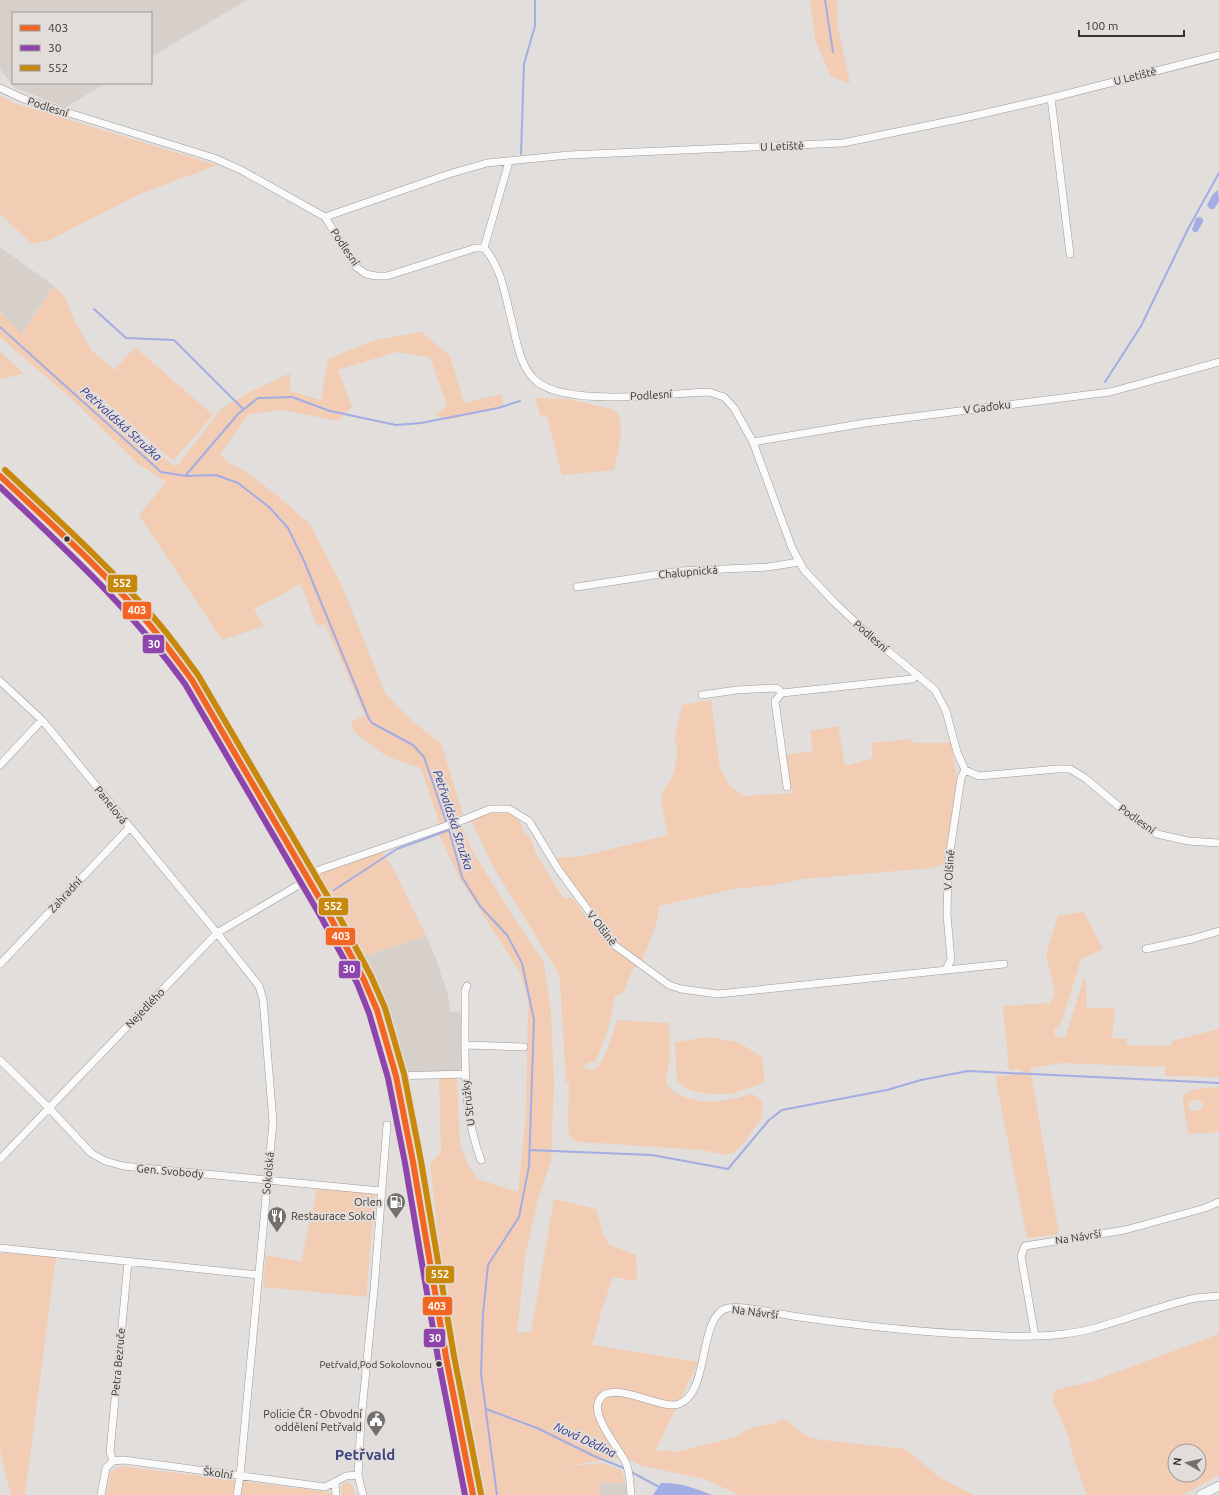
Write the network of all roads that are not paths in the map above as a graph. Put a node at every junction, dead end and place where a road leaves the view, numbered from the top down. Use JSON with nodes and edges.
{"nodes":[{"id":1,"x":1219,"y":55,"type":"edge"},
{"id":2,"x":0,"y":88,"type":"edge"},
{"id":3,"x":1051,"y":98,"type":"junction"},
{"id":4,"x":509,"y":162,"type":"junction"},
{"id":5,"x":325,"y":217,"type":"junction"},
{"id":6,"x":484,"y":248,"type":"junction"},
{"id":7,"x":1070,"y":254,"type":"dead end"},
{"id":8,"x":1219,"y":362,"type":"edge"},
{"id":9,"x":754,"y":442,"type":"junction"},
{"id":10,"x":0,"y":476,"type":"edge"},
{"id":11,"x":800,"y":562,"type":"junction"},
{"id":12,"x":577,"y":587,"type":"dead end"},
{"id":13,"x":918,"y":675,"type":"junction"},
{"id":14,"x":0,"y":681,"type":"edge"},
{"id":15,"x":782,"y":693,"type":"junction"},
{"id":16,"x":702,"y":695,"type":"dead end"},
{"id":17,"x":42,"y":720,"type":"junction"},
{"id":18,"x":0,"y":765,"type":"edge"},
{"id":19,"x":965,"y":770,"type":"junction"},
{"id":20,"x":787,"y":787,"type":"dead end"},
{"id":21,"x":130,"y":827,"type":"junction"},
{"id":22,"x":1219,"y":843,"type":"edge"},
{"id":23,"x":307,"y":877,"type":"junction"},
{"id":24,"x":1219,"y":932,"type":"edge"},
{"id":25,"x":217,"y":933,"type":"junction"},
{"id":26,"x":1146,"y":949,"type":"dead end"},
{"id":27,"x":0,"y":964,"type":"edge"},
{"id":28,"x":1004,"y":964,"type":"dead end"},
{"id":29,"x":945,"y":971,"type":"junction"},
{"id":30,"x":467,"y":986,"type":"dead end"},
{"id":31,"x":466,"y":1045,"type":"junction"},
{"id":32,"x":524,"y":1047,"type":"dead end"},
{"id":33,"x":0,"y":1060,"type":"edge"},
{"id":34,"x":465,"y":1074,"type":"junction"},
{"id":35,"x":396,"y":1076,"type":"junction"},
{"id":36,"x":49,"y":1108,"type":"junction"},
{"id":37,"x":387,"y":1125,"type":"dead end"},
{"id":38,"x":0,"y":1159,"type":"edge"},
{"id":39,"x":481,"y":1160,"type":"dead end"},
{"id":40,"x":268,"y":1180,"type":"junction"},
{"id":41,"x":381,"y":1191,"type":"junction"},
{"id":42,"x":1219,"y":1202,"type":"edge"},
{"id":43,"x":0,"y":1248,"type":"edge"},
{"id":44,"x":128,"y":1262,"type":"junction"},
{"id":45,"x":259,"y":1275,"type":"junction"},
{"id":46,"x":1219,"y":1296,"type":"edge"},
{"id":47,"x":1035,"y":1336,"type":"junction"},
{"id":48,"x":113,"y":1462,"type":"junction"},
{"id":49,"x":466,"y":1463,"type":"junction"},
{"id":50,"x":358,"y":1475,"type":"junction"},
{"id":51,"x":240,"y":1476,"type":"junction"},
{"id":52,"x":334,"y":1483,"type":"junction"},
{"id":53,"x":1219,"y":1486,"type":"edge"},
{"id":54,"x":100,"y":1495,"type":"edge"},
{"id":55,"x":237,"y":1495,"type":"edge"},
{"id":56,"x":336,"y":1495,"type":"edge"},
{"id":57,"x":363,"y":1495,"type":"edge"},
{"id":58,"x":466,"y":1495,"type":"edge"},
{"id":59,"x":474,"y":1495,"type":"edge"},
{"id":60,"x":631,"y":1495,"type":"edge"},
{"id":61,"x":1200,"y":1495,"type":"edge"}],
"edges":[{"from":1,"to":3,"type":"street","name":"U Letiště"},
{"from":2,"to":5,"type":"street","name":"Podlesní"},
{"from":3,"to":4,"type":"street","name":"U Letiště"},
{"from":3,"to":7,"type":"street"},
{"from":4,"to":5,"type":"street","name":"U Letiště"},
{"from":4,"to":6,"type":"street"},
{"from":5,"to":6,"type":"street","name":"Podlesní"},
{"from":6,"to":9,"type":"street","name":"Podlesní"},
{"from":8,"to":9,"type":"street","name":"V Gaďoku"},
{"from":9,"to":11,"type":"street","name":"Podlesní"},
{"from":10,"to":23,"type":"main road"},
{"from":11,"to":12,"type":"street","name":"Chalupnická"},
{"from":11,"to":13,"type":"street","name":"Podlesní"},
{"from":13,"to":15,"type":"street"},
{"from":13,"to":19,"type":"street","name":"Podlesní"},
{"from":14,"to":17,"type":"street","name":"Panelová"},
{"from":15,"to":16,"type":"street"},
{"from":15,"to":20,"type":"street"},
{"from":17,"to":18,"type":"street"},
{"from":17,"to":21,"type":"street","name":"Panelová"},
{"from":19,"to":22,"type":"street","name":"Podlesní"},
{"from":19,"to":29,"type":"street","name":"V Olšině"},
{"from":21,"to":25,"type":"street","name":"Panelová"},
{"from":21,"to":27,"type":"street","name":"Zahradní"},
{"from":23,"to":25,"type":"street","name":"Nejedlého"},
{"from":23,"to":29,"type":"street","name":"V Olšině"},
{"from":23,"to":35,"type":"main road"},
{"from":24,"to":26,"type":"street"},
{"from":25,"to":36,"type":"street","name":"Nejedlého"},
{"from":25,"to":40,"type":"street","name":"Sokolská"},
{"from":28,"to":29,"type":"street","name":"V Olšině"},
{"from":30,"to":31,"type":"street","name":"U Stružky"},
{"from":31,"to":32,"type":"street"},
{"from":31,"to":34,"type":"street","name":"U Stružky"},
{"from":33,"to":36,"type":"street","name":"Gen. Svobody"},
{"from":34,"to":35,"type":"street"},
{"from":34,"to":39,"type":"street","name":"U Stružky"},
{"from":35,"to":49,"type":"main road"},
{"from":36,"to":38,"type":"street","name":"Nejedlého"},
{"from":36,"to":40,"type":"street","name":"Gen. Svobody"},
{"from":37,"to":41,"type":"street"},
{"from":40,"to":41,"type":"street","name":"Gen. Svobody"},
{"from":40,"to":45,"type":"street","name":"Sokolská"},
{"from":41,"to":50,"type":"street"},
{"from":42,"to":47,"type":"street","name":"Na Návrší"},
{"from":43,"to":44,"type":"street"},
{"from":44,"to":45,"type":"street"},
{"from":44,"to":48,"type":"street","name":"Petra Bezruče"},
{"from":45,"to":51,"type":"street","name":"Sokolská"},
{"from":46,"to":47,"type":"street","name":"Na Návrší"},
{"from":47,"to":60,"type":"street","name":"Na Návrší"},
{"from":48,"to":51,"type":"street","name":"Školní"},
{"from":48,"to":54,"type":"street"},
{"from":49,"to":58,"type":"main road"},
{"from":49,"to":59,"type":"main road"},
{"from":50,"to":52,"type":"street","name":"Školní"},
{"from":50,"to":57,"type":"street"},
{"from":51,"to":52,"type":"street","name":"Školní"},
{"from":51,"to":55,"type":"street","name":"Sokolská"},
{"from":52,"to":56,"type":"street"},
{"from":53,"to":61,"type":"street"}]}
